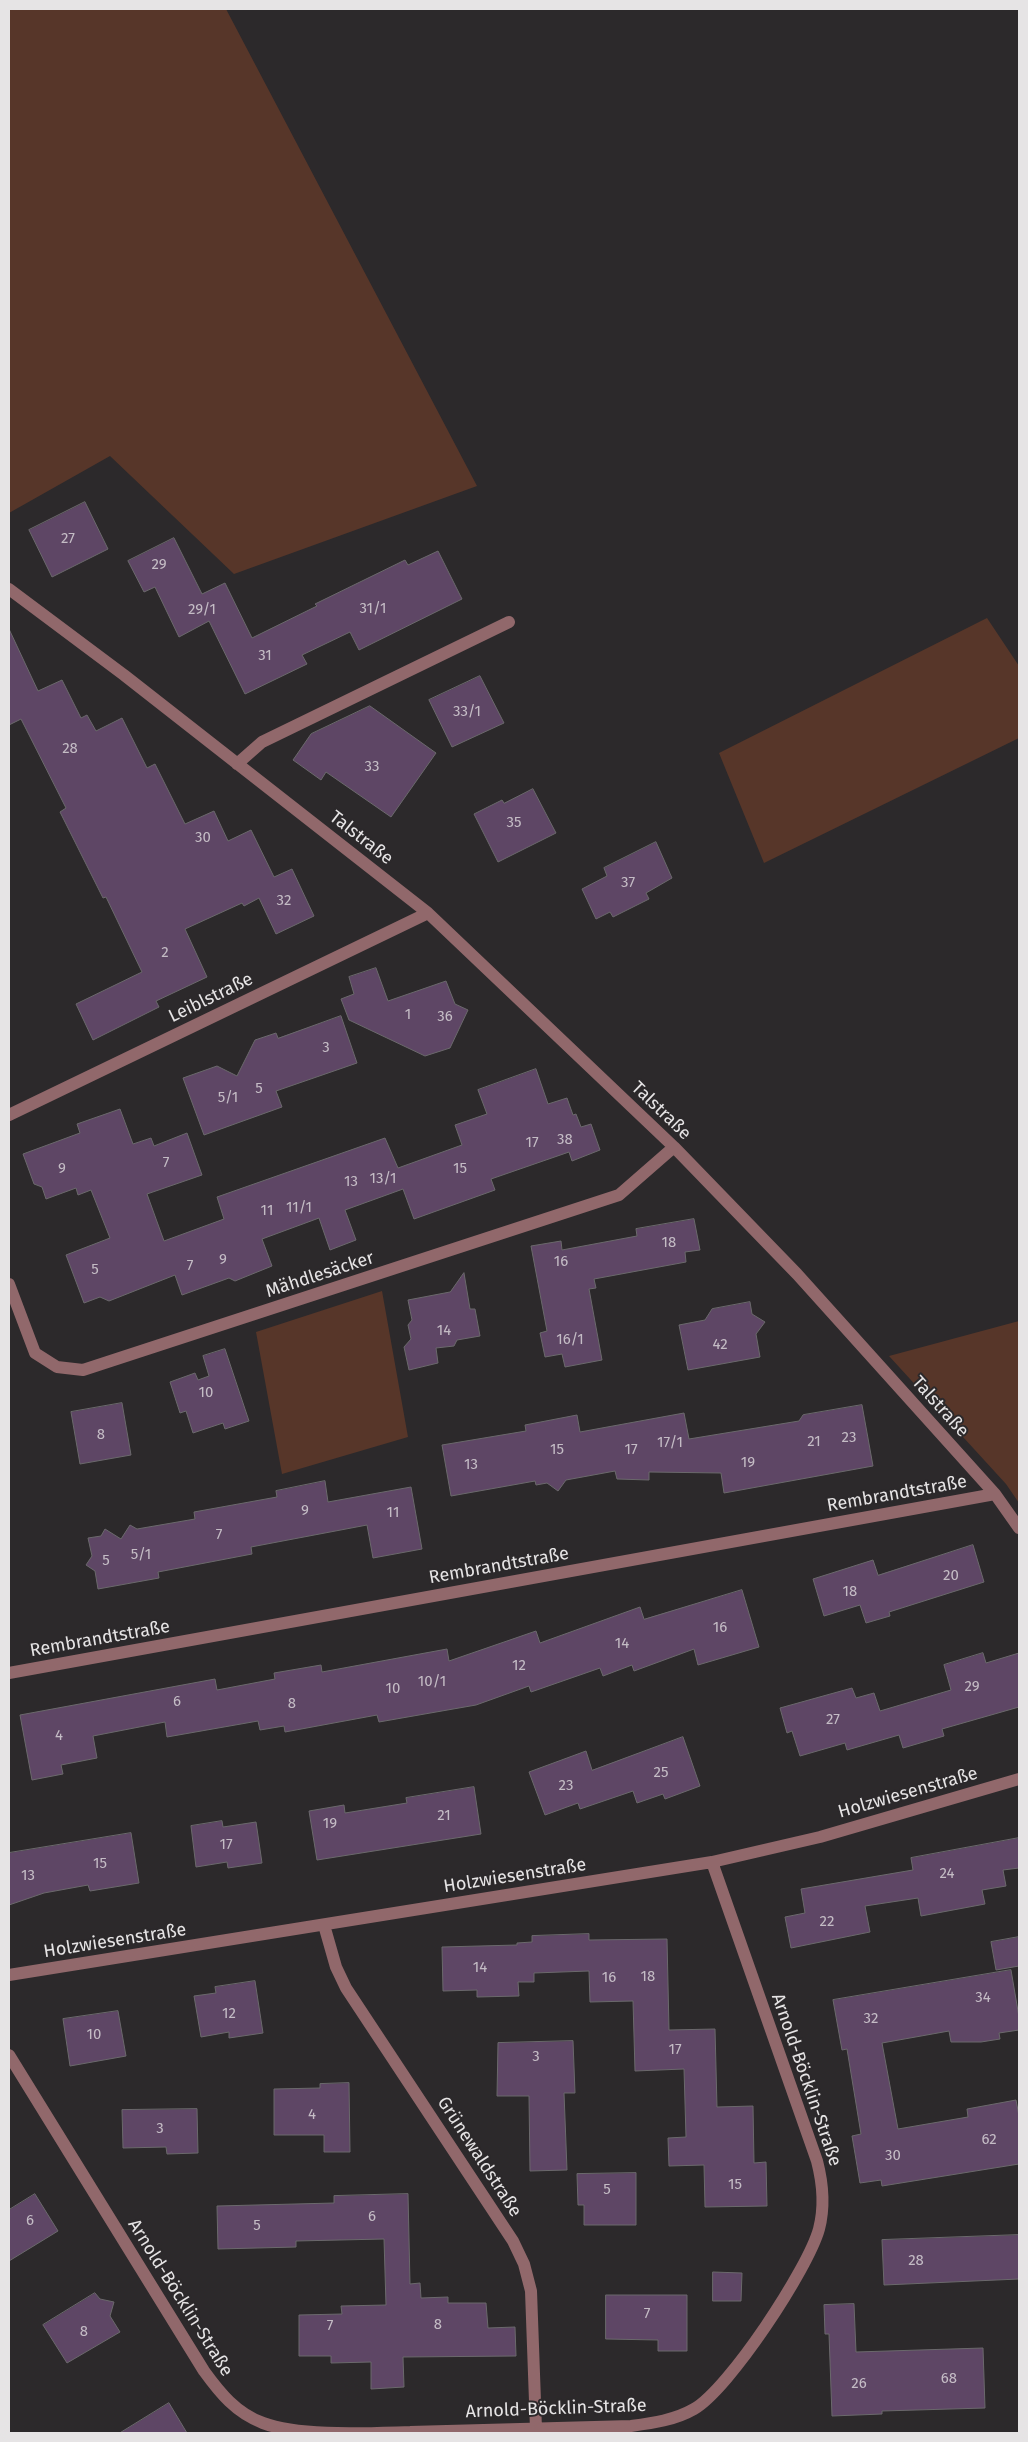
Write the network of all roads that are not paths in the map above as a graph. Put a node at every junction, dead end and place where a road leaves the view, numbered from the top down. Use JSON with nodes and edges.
{"nodes":[{"id":1,"x":9,"y":589,"type":"edge"},
{"id":2,"x":510,"y":622,"type":"dead end"},
{"id":3,"x":237,"y":764,"type":"junction"},
{"id":4,"x":428,"y":912,"type":"junction"},
{"id":5,"x":9,"y":1116,"type":"edge"},
{"id":6,"x":674,"y":1147,"type":"junction"},
{"id":7,"x":9,"y":1284,"type":"edge"},
{"id":8,"x":995,"y":1494,"type":"junction"},
{"id":9,"x":1019,"y":1528,"type":"edge"},
{"id":10,"x":9,"y":1673,"type":"edge"},
{"id":11,"x":1019,"y":1779,"type":"edge"},
{"id":12,"x":712,"y":1862,"type":"junction"},
{"id":13,"x":324,"y":1925,"type":"junction"},
{"id":14,"x":9,"y":1975,"type":"edge"},
{"id":15,"x":9,"y":2055,"type":"edge"},
{"id":16,"x":536,"y":2429,"type":"junction"}],
"edges":[{"from":1,"to":3,"type":"street","name":"Talstraße"},
{"from":2,"to":3,"type":"street"},
{"from":3,"to":4,"type":"street","name":"Talstraße"},
{"from":4,"to":5,"type":"street","name":"Leiblstraße"},
{"from":4,"to":6,"type":"street","name":"Talstraße"},
{"from":6,"to":7,"type":"street","name":"Mähdlesäcker"},
{"from":6,"to":8,"type":"street","name":"Talstraße"},
{"from":8,"to":9,"type":"street","name":"Talstraße"},
{"from":8,"to":10,"type":"street","name":"Rembrandtstraße"},
{"from":11,"to":12,"type":"street","name":"Holzwiesenstraße"},
{"from":12,"to":13,"type":"street","name":"Holzwiesenstraße"},
{"from":12,"to":16,"type":"street","name":"Arnold-Böcklin-Straße"},
{"from":13,"to":14,"type":"street","name":"Holzwiesenstraße"},
{"from":13,"to":16,"type":"street","name":"Grünewaldstraße"},
{"from":15,"to":16,"type":"street","name":"Arnold-Böcklin-Straße"}]}
